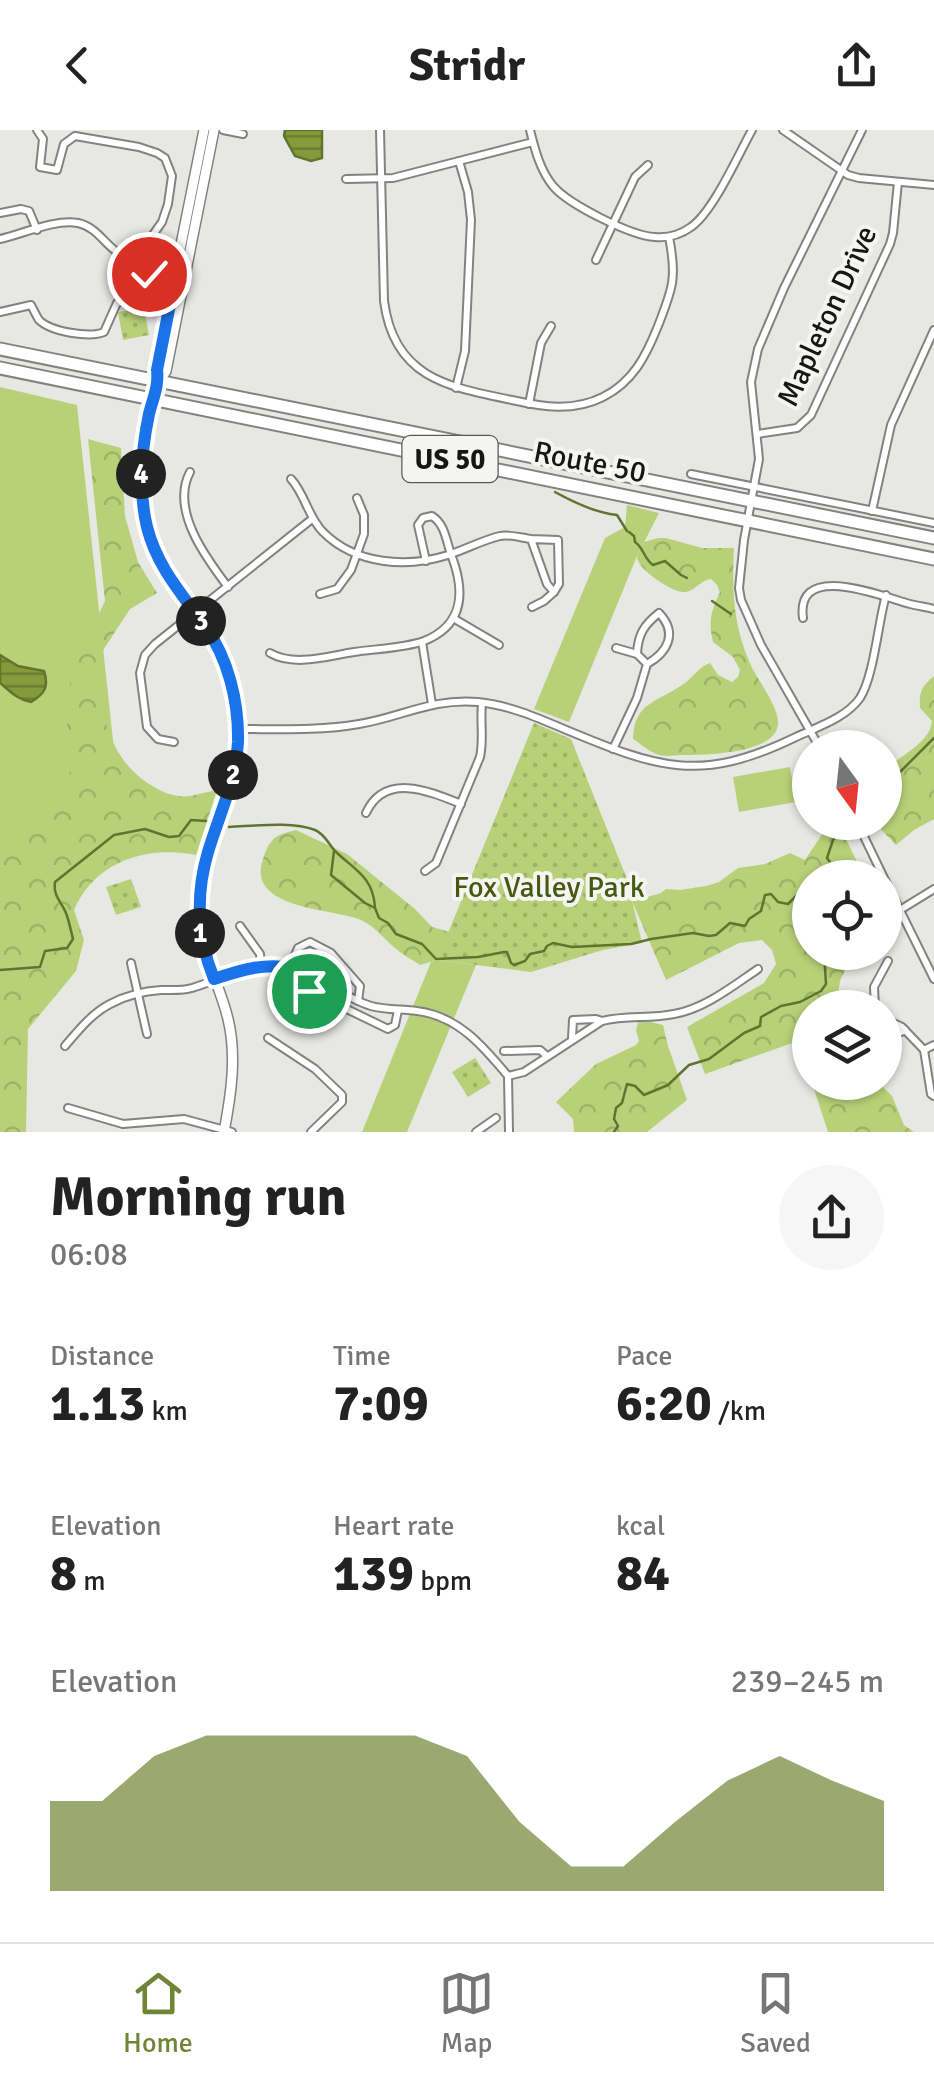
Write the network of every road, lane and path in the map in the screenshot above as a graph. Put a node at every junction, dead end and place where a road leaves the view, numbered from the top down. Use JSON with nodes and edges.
{"nodes":[{"id":1,"x":37,"y":130,"type":"edge"},
{"id":2,"x":204,"y":130,"type":"edge"},
{"id":3,"x":214,"y":130,"type":"edge"},
{"id":4,"x":223,"y":130,"type":"edge"},
{"id":5,"x":380,"y":130,"type":"edge"},
{"id":6,"x":530,"y":130,"type":"edge"},
{"id":7,"x":752,"y":130,"type":"edge"},
{"id":8,"x":784,"y":130,"type":"edge"},
{"id":9,"x":862,"y":130,"type":"edge"},
{"id":10,"x":243,"y":134,"type":"dead end"},
{"id":11,"x":533,"y":142,"type":"junction"},
{"id":12,"x":460,"y":161,"type":"junction"},
{"id":13,"x":648,"y":165,"type":"dead end"},
{"id":14,"x":841,"y":172,"type":"junction"},
{"id":15,"x":346,"y":179,"type":"dead end"},
{"id":16,"x":381,"y":179,"type":"junction"},
{"id":17,"x":898,"y":182,"type":"junction"},
{"id":18,"x":934,"y":184,"type":"edge"},
{"id":19,"x":0,"y":213,"type":"edge"},
{"id":20,"x":614,"y":223,"type":"junction"},
{"id":21,"x":37,"y":230,"type":"junction"},
{"id":22,"x":669,"y":236,"type":"junction"},
{"id":23,"x":0,"y":240,"type":"edge"},
{"id":24,"x":182,"y":242,"type":"junction"},
{"id":25,"x":147,"y":254,"type":"junction"},
{"id":26,"x":596,"y":260,"type":"dead end"},
{"id":27,"x":176,"y":274,"type":"junction"},
{"id":28,"x":0,"y":312,"type":"edge"},
{"id":29,"x":551,"y":326,"type":"dead end"},
{"id":30,"x":934,"y":330,"type":"edge"},
{"id":31,"x":0,"y":349,"type":"edge"},
{"id":32,"x":0,"y":368,"type":"edge"},
{"id":33,"x":159,"y":381,"type":"junction"},
{"id":34,"x":456,"y":388,"type":"junction"},
{"id":35,"x":153,"y":400,"type":"junction"},
{"id":36,"x":529,"y":404,"type":"junction"},
{"id":37,"x":757,"y":434,"type":"junction"},
{"id":38,"x":190,"y":472,"type":"dead end"},
{"id":39,"x":692,"y":474,"type":"dead end"},
{"id":40,"x":291,"y":479,"type":"dead end"},
{"id":41,"x":753,"y":493,"type":"junction"},
{"id":42,"x":358,"y":498,"type":"dead end"},
{"id":43,"x":872,"y":511,"type":"junction"},
{"id":44,"x":312,"y":519,"type":"junction"},
{"id":45,"x":748,"y":520,"type":"junction"},
{"id":46,"x":934,"y":523,"type":"edge"},
{"id":47,"x":934,"y":538,"type":"edge"},
{"id":48,"x":532,"y":539,"type":"junction"},
{"id":49,"x":357,"y":554,"type":"junction"},
{"id":50,"x":450,"y":554,"type":"junction"},
{"id":51,"x":934,"y":559,"type":"edge"},
{"id":52,"x":426,"y":561,"type":"junction"},
{"id":53,"x":228,"y":587,"type":"junction"},
{"id":54,"x":554,"y":592,"type":"junction"},
{"id":55,"x":320,"y":594,"type":"dead end"},
{"id":56,"x":886,"y":595,"type":"junction"},
{"id":57,"x":532,"y":606,"type":"dead end"},
{"id":58,"x":934,"y":609,"type":"edge"},
{"id":59,"x":194,"y":614,"type":"junction"},
{"id":60,"x":453,"y":618,"type":"junction"},
{"id":61,"x":803,"y":618,"type":"dead end"},
{"id":62,"x":422,"y":642,"type":"junction"},
{"id":63,"x":499,"y":645,"type":"dead end"},
{"id":64,"x":616,"y":648,"type":"dead end"},
{"id":65,"x":270,"y":653,"type":"dead end"},
{"id":66,"x":637,"y":654,"type":"junction"},
{"id":67,"x":647,"y":664,"type":"junction"},
{"id":68,"x":482,"y":703,"type":"junction"},
{"id":69,"x":432,"y":704,"type":"junction"},
{"id":70,"x":238,"y":729,"type":"junction"},
{"id":71,"x":810,"y":730,"type":"joint"},
{"id":72,"x":792,"y":739,"type":"edge"},
{"id":73,"x":174,"y":742,"type":"dead end"},
{"id":74,"x":614,"y":749,"type":"junction"},
{"id":75,"x":461,"y":804,"type":"junction"},
{"id":76,"x":366,"y":814,"type":"dead end"},
{"id":77,"x":425,"y":871,"type":"dead end"},
{"id":78,"x":934,"y":889,"type":"edge"},
{"id":79,"x":902,"y":909,"type":"edge"},
{"id":80,"x":902,"y":914,"type":"edge"},
{"id":81,"x":240,"y":926,"type":"dead end"},
{"id":82,"x":131,"y":963,"type":"dead end"},
{"id":83,"x":261,"y":966,"type":"junction"},
{"id":84,"x":292,"y":968,"type":"junction"},
{"id":85,"x":758,"y":969,"type":"dead end"},
{"id":86,"x":214,"y":979,"type":"junction"},
{"id":87,"x":934,"y":979,"type":"edge"},
{"id":88,"x":139,"y":994,"type":"junction"},
{"id":89,"x":358,"y":1001,"type":"junction"},
{"id":90,"x":398,"y":1010,"type":"junction"},
{"id":91,"x":602,"y":1021,"type":"junction"},
{"id":92,"x":902,"y":1028,"type":"edge"},
{"id":93,"x":905,"y":1030,"type":"junction"},
{"id":94,"x":902,"y":1032,"type":"edge"},
{"id":95,"x":147,"y":1034,"type":"dead end"},
{"id":96,"x":268,"y":1038,"type":"dead end"},
{"id":97,"x":572,"y":1040,"type":"junction"},
{"id":98,"x":65,"y":1046,"type":"dead end"},
{"id":99,"x":934,"y":1046,"type":"edge"},
{"id":100,"x":924,"y":1050,"type":"junction"},
{"id":101,"x":504,"y":1051,"type":"dead end"},
{"id":102,"x":547,"y":1056,"type":"junction"},
{"id":103,"x":508,"y":1076,"type":"junction"},
{"id":104,"x":934,"y":1096,"type":"edge"},
{"id":105,"x":68,"y":1108,"type":"dead end"},
{"id":106,"x":496,"y":1118,"type":"dead end"},
{"id":107,"x":227,"y":1131,"type":"edge"},
{"id":108,"x":311,"y":1132,"type":"edge"},
{"id":109,"x":476,"y":1132,"type":"edge"},
{"id":110,"x":509,"y":1132,"type":"edge"}],
"edges":[{"from":1,"to":25,"type":"street"},
{"from":2,"to":24,"type":"main road"},
{"from":3,"to":33,"type":"main road"},
{"from":4,"to":10,"type":"street"},
{"from":5,"to":16,"type":"street"},
{"from":6,"to":11,"type":"street"},
{"from":7,"to":22,"type":"street"},
{"from":8,"to":14,"type":"street"},
{"from":9,"to":14,"type":"street"},
{"from":11,"to":12,"type":"street"},
{"from":11,"to":20,"type":"street"},
{"from":12,"to":16,"type":"street"},
{"from":12,"to":34,"type":"street"},
{"from":13,"to":20,"type":"street"},
{"from":14,"to":17,"type":"street"},
{"from":14,"to":37,"type":"street"},
{"from":15,"to":16,"type":"street"},
{"from":16,"to":34,"type":"street"},
{"from":17,"to":18,"type":"street"},
{"from":17,"to":37,"type":"street","name":"Mapleton Drive"},
{"from":19,"to":21,"type":"street"},
{"from":20,"to":22,"type":"street"},
{"from":20,"to":26,"type":"street"},
{"from":21,"to":23,"type":"street"},
{"from":21,"to":25,"type":"street"},
{"from":22,"to":36,"type":"street"},
{"from":24,"to":25,"type":"street"},
{"from":24,"to":27,"type":"main road"},
{"from":25,"to":27,"type":"street"},
{"from":25,"to":28,"type":"street"},
{"from":27,"to":33,"type":"main road"},
{"from":29,"to":36,"type":"street"},
{"from":30,"to":43,"type":"street"},
{"from":31,"to":33,"type":"highway","name":"Route 50","number":"US 50"},
{"from":32,"to":35,"type":"highway","name":"Route 50","number":"US 50"},
{"from":33,"to":35,"type":"main road"},
{"from":33,"to":41,"type":"highway","name":"Route 50","number":"US 50"},
{"from":34,"to":36,"type":"street"},
{"from":35,"to":45,"type":"highway","name":"Route 50","number":"US 50"},
{"from":35,"to":59,"type":"main road"},
{"from":37,"to":41,"type":"street"},
{"from":38,"to":53,"type":"street"},
{"from":39,"to":41,"type":"street"},
{"from":40,"to":44,"type":"street"},
{"from":41,"to":43,"type":"street"},
{"from":41,"to":45,"type":"street"},
{"from":41,"to":47,"type":"highway","name":"Route 50","number":"US 50"},
{"from":42,"to":49,"type":"street"},
{"from":43,"to":46,"type":"street"},
{"from":44,"to":49,"type":"street"},
{"from":44,"to":53,"type":"street"},
{"from":45,"to":51,"type":"highway","name":"Route 50","number":"US 50"},
{"from":45,"to":71,"type":"street"},
{"from":48,"to":50,"type":"street"},
{"from":48,"to":54,"type":"street"},
{"from":48,"to":54,"type":"street"},
{"from":49,"to":52,"type":"street"},
{"from":49,"to":55,"type":"street"},
{"from":50,"to":52,"type":"street"},
{"from":50,"to":52,"type":"street"},
{"from":50,"to":60,"type":"street"},
{"from":53,"to":59,"type":"street"},
{"from":54,"to":57,"type":"street"},
{"from":56,"to":58,"type":"street"},
{"from":56,"to":61,"type":"street"},
{"from":56,"to":71,"type":"street"},
{"from":59,"to":70,"type":"main road"},
{"from":59,"to":73,"type":"street"},
{"from":60,"to":62,"type":"street"},
{"from":60,"to":63,"type":"street"},
{"from":62,"to":65,"type":"street"},
{"from":62,"to":69,"type":"street"},
{"from":64,"to":66,"type":"street"},
{"from":66,"to":67,"type":"street"},
{"from":66,"to":67,"type":"street"},
{"from":67,"to":74,"type":"street"},
{"from":68,"to":69,"type":"street"},
{"from":68,"to":74,"type":"street"},
{"from":68,"to":75,"type":"street"},
{"from":69,"to":70,"type":"street"},
{"from":70,"to":86,"type":"main road"},
{"from":72,"to":74,"type":"street"},
{"from":75,"to":76,"type":"street"},
{"from":75,"to":77,"type":"street"},
{"from":78,"to":79,"type":"street"},
{"from":80,"to":87,"type":"street"},
{"from":81,"to":83,"type":"street"},
{"from":82,"to":88,"type":"street"},
{"from":83,"to":84,"type":"street"},
{"from":83,"to":86,"type":"street"},
{"from":84,"to":89,"type":"street"},
{"from":84,"to":89,"type":"street"},
{"from":84,"to":90,"type":"street"},
{"from":85,"to":91,"type":"street"},
{"from":86,"to":88,"type":"street"},
{"from":86,"to":107,"type":"main road"},
{"from":88,"to":95,"type":"street"},
{"from":88,"to":98,"type":"street"},
{"from":89,"to":90,"type":"street"},
{"from":90,"to":103,"type":"street"},
{"from":91,"to":97,"type":"street"},
{"from":91,"to":97,"type":"street"},
{"from":92,"to":93,"type":"street"},
{"from":93,"to":94,"type":"street"},
{"from":93,"to":100,"type":"street"},
{"from":96,"to":108,"type":"street"},
{"from":97,"to":102,"type":"street"},
{"from":99,"to":100,"type":"street"},
{"from":100,"to":104,"type":"street"},
{"from":101,"to":102,"type":"street"},
{"from":102,"to":103,"type":"street"},
{"from":103,"to":110,"type":"street"},
{"from":105,"to":107,"type":"street"},
{"from":106,"to":109,"type":"street"}]}
